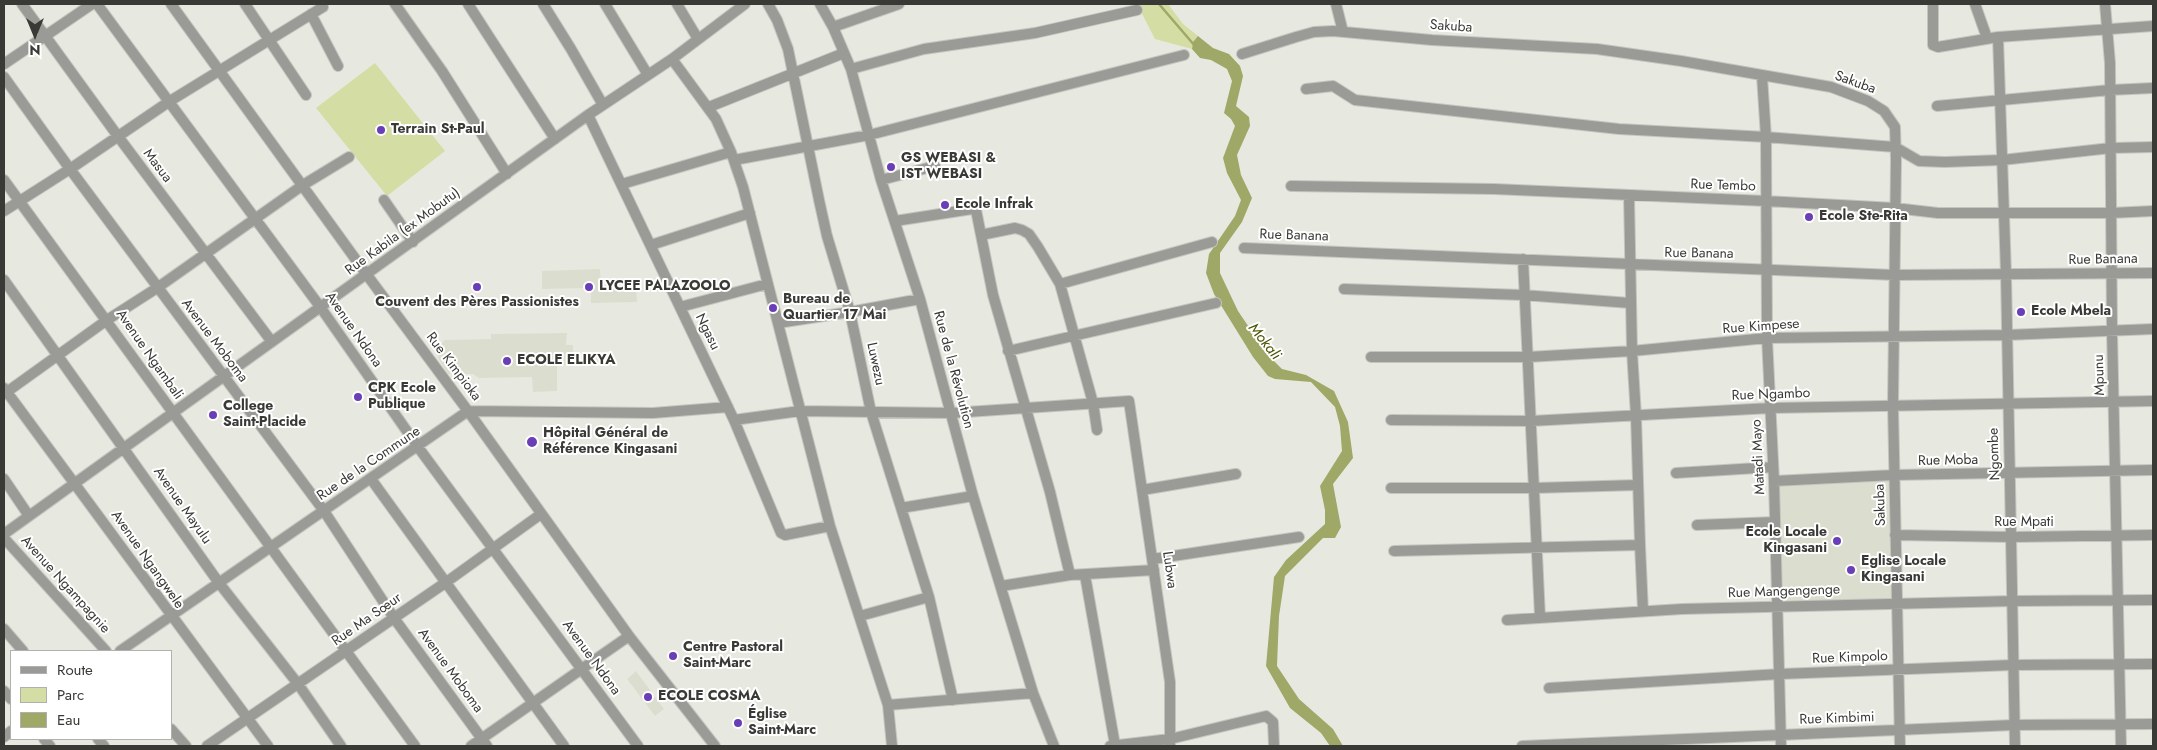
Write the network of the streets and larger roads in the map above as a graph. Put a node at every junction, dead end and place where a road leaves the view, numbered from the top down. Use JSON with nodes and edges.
{"nodes":[{"id":1,"x":22,"y":4,"type":"edge"},
{"id":2,"x":92,"y":4,"type":"edge"},
{"id":3,"x":97,"y":4,"type":"edge"},
{"id":4,"x":171,"y":4,"type":"edge"},
{"id":5,"x":245,"y":4,"type":"edge"},
{"id":6,"x":395,"y":4,"type":"edge"},
{"id":7,"x":468,"y":4,"type":"edge"},
{"id":8,"x":542,"y":4,"type":"edge"},
{"id":9,"x":605,"y":4,"type":"edge"},
{"id":10,"x":676,"y":4,"type":"edge"},
{"id":11,"x":745,"y":4,"type":"edge"},
{"id":12,"x":768,"y":4,"type":"edge"},
{"id":13,"x":820,"y":4,"type":"edge"},
{"id":14,"x":899,"y":4,"type":"edge"},
{"id":15,"x":1336,"y":4,"type":"edge"},
{"id":16,"x":1933,"y":4,"type":"edge"},
{"id":17,"x":1975,"y":4,"type":"edge"},
{"id":18,"x":2105,"y":4,"type":"edge"},
{"id":19,"x":324,"y":5,"type":"edge"},
{"id":20,"x":1137,"y":10,"type":"dead end"},
{"id":21,"x":311,"y":14,"type":"junction"},
{"id":22,"x":2153,"y":26,"type":"edge"},
{"id":23,"x":833,"y":27,"type":"junction"},
{"id":24,"x":2107,"y":28,"type":"junction"},
{"id":25,"x":1343,"y":32,"type":"junction"},
{"id":26,"x":45,"y":35,"type":"junction"},
{"id":27,"x":1993,"y":37,"type":"junction"},
{"id":28,"x":270,"y":39,"type":"junction"},
{"id":29,"x":698,"y":39,"type":"junction"},
{"id":30,"x":844,"y":53,"type":"junction"},
{"id":31,"x":1242,"y":54,"type":"dead end"},
{"id":32,"x":1184,"y":55,"type":"dead end"},
{"id":33,"x":672,"y":59,"type":"junction"},
{"id":34,"x":4,"y":64,"type":"edge"},
{"id":35,"x":338,"y":66,"type":"dead end"},
{"id":36,"x":850,"y":69,"type":"junction"},
{"id":37,"x":219,"y":70,"type":"junction"},
{"id":38,"x":794,"y":73,"type":"junction"},
{"id":39,"x":648,"y":75,"type":"junction"},
{"id":40,"x":1762,"y":76,"type":"junction"},
{"id":41,"x":4,"y":77,"type":"edge"},
{"id":42,"x":2153,"y":88,"type":"edge"},
{"id":43,"x":1306,"y":89,"type":"dead end"},
{"id":44,"x":2110,"y":90,"type":"junction"},
{"id":45,"x":306,"y":95,"type":"dead end"},
{"id":46,"x":2000,"y":98,"type":"junction"},
{"id":47,"x":170,"y":102,"type":"junction"},
{"id":48,"x":603,"y":105,"type":"junction"},
{"id":49,"x":1937,"y":106,"type":"dead end"},
{"id":50,"x":709,"y":107,"type":"junction"},
{"id":51,"x":588,"y":114,"type":"junction"},
{"id":52,"x":869,"y":135,"type":"junction"},
{"id":53,"x":117,"y":136,"type":"junction"},
{"id":54,"x":1766,"y":137,"type":"junction"},
{"id":55,"x":555,"y":139,"type":"junction"},
{"id":56,"x":807,"y":146,"type":"junction"},
{"id":57,"x":1895,"y":147,"type":"junction"},
{"id":58,"x":2153,"y":147,"type":"edge"},
{"id":59,"x":2111,"y":148,"type":"junction"},
{"id":60,"x":733,"y":156,"type":"junction"},
{"id":61,"x":349,"y":157,"type":"dead end"},
{"id":62,"x":2002,"y":160,"type":"junction"},
{"id":63,"x":936,"y":166,"type":"dead end"},
{"id":64,"x":70,"y":169,"type":"junction"},
{"id":65,"x":507,"y":174,"type":"junction"},
{"id":66,"x":4,"y":180,"type":"edge"},
{"id":67,"x":881,"y":180,"type":"junction"},
{"id":68,"x":622,"y":184,"type":"junction"},
{"id":69,"x":303,"y":185,"type":"junction"},
{"id":70,"x":1291,"y":186,"type":"dead end"},
{"id":71,"x":1629,"y":196,"type":"junction"},
{"id":72,"x":384,"y":200,"type":"dead end"},
{"id":73,"x":19,"y":201,"type":"junction"},
{"id":74,"x":1766,"y":201,"type":"junction"},
{"id":75,"x":1895,"y":208,"type":"junction"},
{"id":76,"x":4,"y":211,"type":"edge"},
{"id":77,"x":2153,"y":211,"type":"edge"},
{"id":78,"x":750,"y":213,"type":"junction"},
{"id":79,"x":2111,"y":213,"type":"junction"},
{"id":80,"x":2003,"y":214,"type":"junction"},
{"id":81,"x":255,"y":220,"type":"junction"},
{"id":82,"x":895,"y":221,"type":"junction"},
{"id":83,"x":981,"y":235,"type":"junction"},
{"id":84,"x":413,"y":242,"type":"junction"},
{"id":85,"x":1212,"y":242,"type":"dead end"},
{"id":86,"x":650,"y":245,"type":"junction"},
{"id":87,"x":1244,"y":248,"type":"dead end"},
{"id":88,"x":206,"y":254,"type":"junction"},
{"id":89,"x":1523,"y":259,"type":"junction"},
{"id":90,"x":1631,"y":266,"type":"junction"},
{"id":91,"x":1766,"y":269,"type":"junction"},
{"id":92,"x":2153,"y":273,"type":"edge"},
{"id":93,"x":2006,"y":274,"type":"junction"},
{"id":94,"x":2111,"y":274,"type":"junction"},
{"id":95,"x":367,"y":275,"type":"junction"},
{"id":96,"x":1895,"y":275,"type":"junction"},
{"id":97,"x":4,"y":280,"type":"edge"},
{"id":98,"x":767,"y":284,"type":"junction"},
{"id":99,"x":1060,"y":284,"type":"junction"},
{"id":100,"x":157,"y":288,"type":"junction"},
{"id":101,"x":1344,"y":289,"type":"dead end"},
{"id":102,"x":1523,"y":295,"type":"junction"},
{"id":103,"x":920,"y":300,"type":"junction"},
{"id":104,"x":1216,"y":303,"type":"dead end"},
{"id":105,"x":1630,"y":303,"type":"junction"},
{"id":106,"x":680,"y":306,"type":"junction"},
{"id":107,"x":321,"y":308,"type":"junction"},
{"id":108,"x":850,"y":312,"type":"junction"},
{"id":109,"x":107,"y":320,"type":"junction"},
{"id":110,"x":778,"y":323,"type":"junction"},
{"id":111,"x":2153,"y":329,"type":"edge"},
{"id":112,"x":2112,"y":331,"type":"junction"},
{"id":113,"x":1893,"y":335,"type":"junction"},
{"id":114,"x":2007,"y":335,"type":"junction"},
{"id":115,"x":1075,"y":336,"type":"junction"},
{"id":116,"x":1766,"y":338,"type":"junction"},
{"id":117,"x":272,"y":342,"type":"junction"},
{"id":118,"x":1008,"y":351,"type":"junction"},
{"id":119,"x":1632,"y":351,"type":"junction"},
{"id":120,"x":58,"y":355,"type":"junction"},
{"id":121,"x":1371,"y":357,"type":"dead end"},
{"id":122,"x":1528,"y":357,"type":"junction"},
{"id":123,"x":224,"y":377,"type":"junction"},
{"id":124,"x":5,"y":391,"type":"edge"},
{"id":125,"x":2115,"y":400,"type":"junction"},
{"id":126,"x":2153,"y":401,"type":"edge"},
{"id":127,"x":1093,"y":403,"type":"junction"},
{"id":128,"x":2008,"y":403,"type":"junction"},
{"id":129,"x":1892,"y":406,"type":"junction"},
{"id":130,"x":728,"y":407,"type":"junction"},
{"id":131,"x":1771,"y":408,"type":"junction"},
{"id":132,"x":1026,"y":409,"type":"junction"},
{"id":133,"x":468,"y":411,"type":"junction"},
{"id":134,"x":800,"y":411,"type":"junction"},
{"id":135,"x":871,"y":412,"type":"junction"},
{"id":136,"x":952,"y":413,"type":"junction"},
{"id":137,"x":173,"y":414,"type":"junction"},
{"id":138,"x":1636,"y":416,"type":"junction"},
{"id":139,"x":734,"y":420,"type":"junction"},
{"id":140,"x":1391,"y":420,"type":"dead end"},
{"id":141,"x":1531,"y":422,"type":"junction"},
{"id":142,"x":1097,"y":430,"type":"dead end"},
{"id":143,"x":418,"y":447,"type":"junction"},
{"id":144,"x":124,"y":448,"type":"junction"},
{"id":145,"x":1773,"y":467,"type":"junction"},
{"id":146,"x":2116,"y":470,"type":"junction"},
{"id":147,"x":2153,"y":470,"type":"edge"},
{"id":148,"x":1236,"y":474,"type":"dead end"},
{"id":149,"x":1676,"y":474,"type":"dead end"},
{"id":150,"x":2010,"y":474,"type":"junction"},
{"id":151,"x":1894,"y":475,"type":"junction"},
{"id":152,"x":4,"y":479,"type":"edge"},
{"id":153,"x":371,"y":479,"type":"junction"},
{"id":154,"x":1774,"y":481,"type":"junction"},
{"id":155,"x":76,"y":483,"type":"junction"},
{"id":156,"x":1638,"y":485,"type":"junction"},
{"id":157,"x":1391,"y":488,"type":"dead end"},
{"id":158,"x":1534,"y":488,"type":"junction"},
{"id":159,"x":1142,"y":490,"type":"junction"},
{"id":160,"x":973,"y":496,"type":"junction"},
{"id":161,"x":901,"y":508,"type":"junction"},
{"id":162,"x":324,"y":511,"type":"junction"},
{"id":163,"x":542,"y":514,"type":"junction"},
{"id":164,"x":29,"y":516,"type":"junction"},
{"id":165,"x":1775,"y":522,"type":"junction"},
{"id":166,"x":830,"y":526,"type":"junction"},
{"id":167,"x":1697,"y":526,"type":"dead end"},
{"id":168,"x":1895,"y":535,"type":"junction"},
{"id":169,"x":2153,"y":535,"type":"edge"},
{"id":170,"x":4,"y":536,"type":"edge"},
{"id":171,"x":2117,"y":536,"type":"junction"},
{"id":172,"x":1299,"y":537,"type":"dead end"},
{"id":173,"x":2011,"y":537,"type":"junction"},
{"id":174,"x":1640,"y":545,"type":"junction"},
{"id":175,"x":271,"y":546,"type":"junction"},
{"id":176,"x":493,"y":549,"type":"junction"},
{"id":177,"x":1536,"y":549,"type":"junction"},
{"id":178,"x":1394,"y":551,"type":"dead end"},
{"id":179,"x":1153,"y":559,"type":"junction"},
{"id":180,"x":1154,"y":570,"type":"junction"},
{"id":181,"x":1085,"y":575,"type":"junction"},
{"id":182,"x":1070,"y":576,"type":"junction"},
{"id":183,"x":219,"y":583,"type":"junction"},
{"id":184,"x":446,"y":584,"type":"junction"},
{"id":185,"x":1001,"y":586,"type":"junction"},
{"id":186,"x":929,"y":597,"type":"junction"},
{"id":187,"x":2153,"y":600,"type":"edge"},
{"id":188,"x":2012,"y":601,"type":"junction"},
{"id":189,"x":2118,"y":601,"type":"junction"},
{"id":190,"x":1896,"y":603,"type":"junction"},
{"id":191,"x":1778,"y":606,"type":"junction"},
{"id":192,"x":1642,"y":611,"type":"junction"},
{"id":193,"x":860,"y":616,"type":"junction"},
{"id":194,"x":1540,"y":617,"type":"junction"},
{"id":195,"x":171,"y":618,"type":"junction"},
{"id":196,"x":394,"y":618,"type":"junction"},
{"id":197,"x":1507,"y":620,"type":"dead end"},
{"id":198,"x":4,"y":629,"type":"edge"},
{"id":199,"x":629,"y":636,"type":"junction"},
{"id":200,"x":22,"y":650,"type":"edge"},
{"id":201,"x":105,"y":650,"type":"edge"},
{"id":202,"x":122,"y":650,"type":"edge"},
{"id":203,"x":346,"y":652,"type":"junction"},
{"id":204,"x":2153,"y":664,"type":"edge"},
{"id":205,"x":2013,"y":665,"type":"junction"},
{"id":206,"x":2119,"y":665,"type":"junction"},
{"id":207,"x":583,"y":670,"type":"junction"},
{"id":208,"x":1898,"y":670,"type":"junction"},
{"id":209,"x":1780,"y":674,"type":"junction"},
{"id":210,"x":298,"y":684,"type":"junction"},
{"id":211,"x":1549,"y":688,"type":"dead end"},
{"id":212,"x":1033,"y":693,"type":"junction"},
{"id":213,"x":953,"y":700,"type":"junction"},
{"id":214,"x":534,"y":704,"type":"junction"},
{"id":215,"x":888,"y":705,"type":"junction"},
{"id":216,"x":248,"y":718,"type":"junction"},
{"id":217,"x":2153,"y":724,"type":"edge"},
{"id":218,"x":2014,"y":725,"type":"junction"},
{"id":219,"x":2120,"y":725,"type":"junction"},
{"id":220,"x":172,"y":730,"type":"edge"},
{"id":221,"x":1900,"y":731,"type":"junction"},
{"id":222,"x":1780,"y":735,"type":"junction"},
{"id":223,"x":484,"y":742,"type":"edge"},
{"id":224,"x":1170,"y":742,"type":"edge"},
{"id":225,"x":709,"y":744,"type":"edge"},
{"id":226,"x":186,"y":746,"type":"edge"},
{"id":227,"x":207,"y":746,"type":"edge"},
{"id":228,"x":268,"y":746,"type":"edge"},
{"id":229,"x":341,"y":746,"type":"edge"},
{"id":230,"x":415,"y":746,"type":"edge"},
{"id":231,"x":471,"y":746,"type":"edge"},
{"id":232,"x":564,"y":746,"type":"edge"},
{"id":233,"x":638,"y":746,"type":"edge"},
{"id":234,"x":892,"y":746,"type":"edge"},
{"id":235,"x":1054,"y":746,"type":"edge"},
{"id":236,"x":1112,"y":746,"type":"edge"},
{"id":237,"x":1274,"y":746,"type":"edge"},
{"id":238,"x":1522,"y":746,"type":"edge"},
{"id":239,"x":1781,"y":746,"type":"edge"},
{"id":240,"x":1900,"y":746,"type":"edge"},
{"id":241,"x":2014,"y":746,"type":"edge"},
{"id":242,"x":2120,"y":746,"type":"edge"}],
"edges":[{"from":1,"to":26,"type":"street","name":"Masua"},
{"from":2,"to":26,"type":"street"},
{"from":3,"to":47,"type":"street","name":"Avenue Ndona"},
{"from":4,"to":37,"type":"street","name":"Rue Kimpioka"},
{"from":5,"to":28,"type":"street"},
{"from":6,"to":65,"type":"street"},
{"from":7,"to":55,"type":"street"},
{"from":8,"to":48,"type":"street"},
{"from":9,"to":39,"type":"street"},
{"from":10,"to":29,"type":"street"},
{"from":11,"to":29,"type":"street","name":"Rue Kabila (ex Mobutu)"},
{"from":12,"to":38,"type":"street","name":"Luwezu"},
{"from":13,"to":23,"type":"street","name":"Rue de la Révolution"},
{"from":14,"to":23,"type":"street"},
{"from":15,"to":25,"type":"street"},
{"from":16,"to":27,"type":"street"},
{"from":17,"to":27,"type":"street","name":"Ngombe"},
{"from":18,"to":24,"type":"street","name":"Mpunu"},
{"from":19,"to":21,"type":"street"},
{"from":20,"to":36,"type":"street"},
{"from":21,"to":28,"type":"street"},
{"from":21,"to":35,"type":"street"},
{"from":22,"to":24,"type":"street"},
{"from":23,"to":30,"type":"street","name":"Rue de la Révolution"},
{"from":24,"to":27,"type":"street"},
{"from":24,"to":44,"type":"street","name":"Mpunu"},
{"from":25,"to":31,"type":"street","name":"Sakuba"},
{"from":25,"to":40,"type":"street","name":"Sakuba"},
{"from":26,"to":34,"type":"street"},
{"from":26,"to":53,"type":"street","name":"Masua"},
{"from":27,"to":46,"type":"street","name":"Ngombe"},
{"from":28,"to":37,"type":"street"},
{"from":28,"to":45,"type":"street"},
{"from":29,"to":33,"type":"street","name":"Rue Kabila (ex Mobutu)"},
{"from":30,"to":36,"type":"street","name":"Rue de la Révolution"},
{"from":30,"to":38,"type":"street"},
{"from":32,"to":52,"type":"street"},
{"from":33,"to":39,"type":"street","name":"Rue Kabila (ex Mobutu)"},
{"from":33,"to":50,"type":"street"},
{"from":36,"to":52,"type":"street","name":"Rue de la Révolution"},
{"from":37,"to":47,"type":"street"},
{"from":37,"to":69,"type":"street","name":"Rue Kimpioka"},
{"from":38,"to":50,"type":"street"},
{"from":38,"to":56,"type":"street","name":"Luwezu"},
{"from":39,"to":48,"type":"street","name":"Rue Kabila (ex Mobutu)"},
{"from":40,"to":54,"type":"street","name":"Matadi Mayo"},
{"from":40,"to":57,"type":"street","name":"Sakuba"},
{"from":41,"to":64,"type":"street","name":"Avenue Moboma"},
{"from":42,"to":44,"type":"street"},
{"from":43,"to":54,"type":"street"},
{"from":44,"to":46,"type":"street"},
{"from":44,"to":59,"type":"street","name":"Mpunu"},
{"from":46,"to":49,"type":"street"},
{"from":46,"to":62,"type":"street","name":"Ngombe"},
{"from":47,"to":53,"type":"street"},
{"from":47,"to":81,"type":"street","name":"Avenue Ndona"},
{"from":48,"to":51,"type":"street","name":"Rue Kabila (ex Mobutu)"},
{"from":50,"to":60,"type":"street"},
{"from":51,"to":55,"type":"street","name":"Rue Kabila (ex Mobutu)"},
{"from":51,"to":68,"type":"street","name":"Ngasu"},
{"from":52,"to":56,"type":"street"},
{"from":52,"to":67,"type":"street","name":"Rue de la Révolution"},
{"from":53,"to":64,"type":"street"},
{"from":53,"to":88,"type":"street","name":"Masua"},
{"from":54,"to":57,"type":"street"},
{"from":54,"to":74,"type":"street","name":"Matadi Mayo"},
{"from":55,"to":65,"type":"street","name":"Rue Kabila (ex Mobutu)"},
{"from":56,"to":60,"type":"street"},
{"from":56,"to":108,"type":"street","name":"Luwezu"},
{"from":57,"to":62,"type":"street"},
{"from":57,"to":75,"type":"street","name":"Sakuba"},
{"from":58,"to":59,"type":"street"},
{"from":59,"to":62,"type":"street"},
{"from":59,"to":79,"type":"street","name":"Mpunu"},
{"from":60,"to":68,"type":"street"},
{"from":60,"to":78,"type":"street"},
{"from":61,"to":69,"type":"street"},
{"from":62,"to":80,"type":"street","name":"Ngombe"},
{"from":63,"to":67,"type":"street"},
{"from":64,"to":73,"type":"street"},
{"from":64,"to":100,"type":"street","name":"Avenue Moboma"},
{"from":65,"to":84,"type":"street","name":"Rue Kabila (ex Mobutu)"},
{"from":66,"to":73,"type":"street","name":"Avenue Ngambali"},
{"from":67,"to":82,"type":"street","name":"Rue de la Révolution"},
{"from":68,"to":86,"type":"street","name":"Ngasu"},
{"from":69,"to":81,"type":"street"},
{"from":69,"to":95,"type":"street","name":"Rue Kimpioka"},
{"from":70,"to":71,"type":"street","name":"Rue Tembo"},
{"from":71,"to":74,"type":"street","name":"Rue Tembo"},
{"from":71,"to":90,"type":"street"},
{"from":72,"to":84,"type":"street"},
{"from":73,"to":76,"type":"street"},
{"from":73,"to":109,"type":"street","name":"Avenue Ngambali"},
{"from":74,"to":75,"type":"street","name":"Rue Tembo"},
{"from":74,"to":91,"type":"street","name":"Matadi Mayo"},
{"from":75,"to":80,"type":"street","name":"Rue Tembo"},
{"from":75,"to":96,"type":"street","name":"Sakuba"},
{"from":77,"to":79,"type":"street","name":"Rue Tembo"},
{"from":78,"to":86,"type":"street"},
{"from":78,"to":98,"type":"street"},
{"from":79,"to":80,"type":"street","name":"Rue Tembo"},
{"from":79,"to":94,"type":"street","name":"Mpunu"},
{"from":80,"to":93,"type":"street","name":"Ngombe"},
{"from":81,"to":88,"type":"street"},
{"from":81,"to":107,"type":"street","name":"Avenue Ndona"},
{"from":82,"to":83,"type":"street"},
{"from":82,"to":103,"type":"street","name":"Rue de la Révolution"},
{"from":83,"to":99,"type":"street"},
{"from":83,"to":118,"type":"street"},
{"from":84,"to":95,"type":"street","name":"Rue Kabila (ex Mobutu)"},
{"from":85,"to":99,"type":"street"},
{"from":86,"to":106,"type":"street","name":"Ngasu"},
{"from":87,"to":89,"type":"street","name":"Rue Banana"},
{"from":88,"to":100,"type":"street"},
{"from":88,"to":117,"type":"street","name":"Masua"},
{"from":89,"to":90,"type":"street","name":"Rue Banana"},
{"from":89,"to":102,"type":"street"},
{"from":90,"to":91,"type":"street","name":"Rue Banana"},
{"from":90,"to":105,"type":"street"},
{"from":91,"to":96,"type":"street","name":"Rue Banana"},
{"from":91,"to":116,"type":"street","name":"Matadi Mayo"},
{"from":92,"to":94,"type":"street","name":"Rue Banana"},
{"from":93,"to":94,"type":"street","name":"Rue Banana"},
{"from":93,"to":96,"type":"street","name":"Rue Banana"},
{"from":93,"to":114,"type":"street","name":"Ngombe"},
{"from":94,"to":112,"type":"street","name":"Mpunu"},
{"from":95,"to":107,"type":"street","name":"Rue Kabila (ex Mobutu)"},
{"from":95,"to":133,"type":"street","name":"Rue Kimpioka"},
{"from":96,"to":113,"type":"street","name":"Sakuba"},
{"from":97,"to":120,"type":"street","name":"Avenue Mayulu"},
{"from":98,"to":106,"type":"street"},
{"from":98,"to":110,"type":"street"},
{"from":99,"to":115,"type":"street"},
{"from":100,"to":109,"type":"street"},
{"from":100,"to":123,"type":"street","name":"Avenue Moboma"},
{"from":101,"to":102,"type":"street"},
{"from":102,"to":105,"type":"street"},
{"from":102,"to":122,"type":"street"},
{"from":103,"to":108,"type":"street"},
{"from":103,"to":136,"type":"street","name":"Rue de la Révolution"},
{"from":104,"to":115,"type":"street"},
{"from":105,"to":119,"type":"street"},
{"from":106,"to":130,"type":"street","name":"Ngasu"},
{"from":107,"to":117,"type":"street","name":"Rue Kabila (ex Mobutu)"},
{"from":107,"to":143,"type":"street","name":"Avenue Ndona"},
{"from":108,"to":110,"type":"street"},
{"from":108,"to":135,"type":"street","name":"Luwezu"},
{"from":109,"to":120,"type":"street"},
{"from":109,"to":137,"type":"street","name":"Avenue Ngambali"},
{"from":110,"to":134,"type":"street"},
{"from":111,"to":112,"type":"street","name":"Rue Kimpese"},
{"from":112,"to":114,"type":"street","name":"Rue Kimpese"},
{"from":112,"to":125,"type":"street","name":"Mpunu"},
{"from":113,"to":114,"type":"street","name":"Rue Kimpese"},
{"from":113,"to":116,"type":"street","name":"Rue Kimpese"},
{"from":113,"to":129,"type":"street","name":"Sakuba"},
{"from":114,"to":128,"type":"street","name":"Ngombe"},
{"from":115,"to":118,"type":"street"},
{"from":115,"to":127,"type":"street"},
{"from":116,"to":119,"type":"street","name":"Rue Kimpese"},
{"from":116,"to":131,"type":"street","name":"Matadi Mayo"},
{"from":117,"to":123,"type":"street","name":"Rue Kabila (ex Mobutu)"},
{"from":118,"to":132,"type":"street"},
{"from":119,"to":122,"type":"street","name":"Rue Kimpese"},
{"from":119,"to":138,"type":"street"},
{"from":120,"to":124,"type":"street"},
{"from":120,"to":144,"type":"street","name":"Avenue Mayulu"},
{"from":121,"to":122,"type":"street","name":"Rue Kimpese"},
{"from":122,"to":141,"type":"street"},
{"from":123,"to":137,"type":"street","name":"Rue Kabila (ex Mobutu)"},
{"from":123,"to":162,"type":"street","name":"Avenue Moboma"},
{"from":124,"to":155,"type":"street","name":"Avenue Ngangwele"},
{"from":125,"to":126,"type":"street","name":"Rue Ngambo"},
{"from":125,"to":128,"type":"street","name":"Rue Ngambo"},
{"from":125,"to":146,"type":"street","name":"Mpunu"},
{"from":127,"to":132,"type":"street"},
{"from":127,"to":142,"type":"street"},
{"from":127,"to":159,"type":"street","name":"Lubwa"},
{"from":128,"to":129,"type":"street","name":"Rue Ngambo"},
{"from":128,"to":150,"type":"street","name":"Ngombe"},
{"from":129,"to":131,"type":"street","name":"Rue Ngambo"},
{"from":129,"to":151,"type":"street","name":"Sakuba"},
{"from":130,"to":133,"type":"street"},
{"from":130,"to":139,"type":"street","name":"Ngasu"},
{"from":131,"to":138,"type":"street","name":"Rue Ngambo"},
{"from":131,"to":145,"type":"street","name":"Matadi Mayo"},
{"from":132,"to":136,"type":"street"},
{"from":132,"to":182,"type":"street"},
{"from":133,"to":143,"type":"street","name":"Rue de la Commune"},
{"from":133,"to":163,"type":"street","name":"Rue Kimpioka"},
{"from":134,"to":135,"type":"street"},
{"from":134,"to":139,"type":"street"},
{"from":134,"to":166,"type":"street"},
{"from":135,"to":136,"type":"street"},
{"from":135,"to":161,"type":"street","name":"Luwezu"},
{"from":136,"to":160,"type":"street","name":"Rue de la Révolution"},
{"from":137,"to":144,"type":"street","name":"Rue Kabila (ex Mobutu)"},
{"from":137,"to":175,"type":"street","name":"Avenue Ngambali"},
{"from":138,"to":141,"type":"street","name":"Rue Ngambo"},
{"from":138,"to":156,"type":"street"},
{"from":139,"to":166,"type":"street","name":"Ngasu"},
{"from":140,"to":141,"type":"street","name":"Rue Ngambo"},
{"from":141,"to":158,"type":"street"},
{"from":143,"to":153,"type":"street","name":"Rue de la Commune"},
{"from":143,"to":176,"type":"street","name":"Avenue Ndona"},
{"from":144,"to":155,"type":"street","name":"Rue Kabila (ex Mobutu)"},
{"from":144,"to":183,"type":"street","name":"Avenue Mayulu"},
{"from":145,"to":149,"type":"street"},
{"from":145,"to":154,"type":"street","name":"Matadi Mayo"},
{"from":146,"to":147,"type":"street","name":"Rue Moba"},
{"from":146,"to":150,"type":"street","name":"Rue Moba"},
{"from":146,"to":171,"type":"street","name":"Mpunu"},
{"from":148,"to":159,"type":"street"},
{"from":150,"to":151,"type":"street","name":"Rue Moba"},
{"from":150,"to":173,"type":"street","name":"Ngombe"},
{"from":151,"to":154,"type":"street","name":"Rue Moba"},
{"from":151,"to":168,"type":"street","name":"Sakuba"},
{"from":152,"to":164,"type":"street"},
{"from":153,"to":162,"type":"street","name":"Rue de la Commune"},
{"from":153,"to":184,"type":"street"},
{"from":154,"to":165,"type":"street","name":"Matadi Mayo"},
{"from":155,"to":164,"type":"street","name":"Rue Kabila (ex Mobutu)"},
{"from":155,"to":195,"type":"street","name":"Avenue Ngangwele"},
{"from":156,"to":158,"type":"street"},
{"from":156,"to":174,"type":"street"},
{"from":157,"to":158,"type":"street"},
{"from":158,"to":177,"type":"street"},
{"from":159,"to":179,"type":"street","name":"Lubwa"},
{"from":160,"to":161,"type":"street"},
{"from":160,"to":185,"type":"street","name":"Rue de la Révolution"},
{"from":161,"to":186,"type":"street","name":"Luwezu"},
{"from":162,"to":175,"type":"street","name":"Rue de la Commune"},
{"from":162,"to":196,"type":"street","name":"Avenue Moboma"},
{"from":163,"to":176,"type":"street","name":"Rue Ma Sœur"},
{"from":163,"to":199,"type":"street","name":"Rue Kimpioka"},
{"from":164,"to":170,"type":"street","name":"Rue Kabila (ex Mobutu)"},
{"from":165,"to":167,"type":"street"},
{"from":165,"to":191,"type":"street","name":"Matadi Mayo"},
{"from":166,"to":193,"type":"street"},
{"from":168,"to":173,"type":"street","name":"Rue Mpati"},
{"from":168,"to":190,"type":"street","name":"Sakuba"},
{"from":169,"to":171,"type":"street","name":"Rue Mpati"},
{"from":170,"to":201,"type":"street","name":"Avenue Ngampagnie"},
{"from":171,"to":173,"type":"street","name":"Rue Mpati"},
{"from":171,"to":189,"type":"street","name":"Mpunu"},
{"from":172,"to":179,"type":"street"},
{"from":173,"to":188,"type":"street","name":"Ngombe"},
{"from":174,"to":177,"type":"street"},
{"from":174,"to":192,"type":"street"},
{"from":175,"to":183,"type":"street","name":"Rue de la Commune"},
{"from":175,"to":203,"type":"street","name":"Avenue Ngambali"},
{"from":176,"to":184,"type":"street","name":"Rue Ma Sœur"},
{"from":176,"to":207,"type":"street","name":"Avenue Ndona"},
{"from":177,"to":178,"type":"street"},
{"from":177,"to":194,"type":"street"},
{"from":179,"to":180,"type":"street","name":"Lubwa"},
{"from":180,"to":181,"type":"street"},
{"from":180,"to":224,"type":"street","name":"Lubwa"},
{"from":181,"to":182,"type":"street"},
{"from":181,"to":236,"type":"street"},
{"from":182,"to":185,"type":"street"},
{"from":183,"to":195,"type":"street","name":"Rue de la Commune"},
{"from":183,"to":210,"type":"street","name":"Avenue Mayulu"},
{"from":184,"to":196,"type":"street","name":"Rue Ma Sœur"},
{"from":184,"to":214,"type":"street"},
{"from":185,"to":212,"type":"street","name":"Rue de la Révolution"},
{"from":186,"to":193,"type":"street"},
{"from":186,"to":213,"type":"street","name":"Luwezu"},
{"from":187,"to":189,"type":"street","name":"Rue Mangengenge"},
{"from":188,"to":189,"type":"street","name":"Rue Mangengenge"},
{"from":188,"to":190,"type":"street","name":"Rue Mangengenge"},
{"from":188,"to":205,"type":"street","name":"Ngombe"},
{"from":189,"to":206,"type":"street","name":"Mpunu"},
{"from":190,"to":191,"type":"street","name":"Rue Mangengenge"},
{"from":190,"to":208,"type":"street","name":"Sakuba"},
{"from":191,"to":192,"type":"street","name":"Rue Mangengenge"},
{"from":191,"to":209,"type":"street","name":"Matadi Mayo"},
{"from":192,"to":194,"type":"street","name":"Rue Mangengenge"},
{"from":193,"to":215,"type":"street"},
{"from":194,"to":197,"type":"street","name":"Rue Mangengenge"},
{"from":195,"to":202,"type":"street","name":"Rue de la Commune"},
{"from":195,"to":216,"type":"street","name":"Avenue Ngangwele"},
{"from":196,"to":203,"type":"street","name":"Rue Ma Sœur"},
{"from":196,"to":223,"type":"street","name":"Avenue Moboma"},
{"from":198,"to":200,"type":"street"},
{"from":199,"to":207,"type":"street"},
{"from":199,"to":225,"type":"street","name":"Rue Kimpioka"},
{"from":203,"to":210,"type":"street","name":"Rue Ma Sœur"},
{"from":203,"to":230,"type":"street","name":"Avenue Ngambali"},
{"from":204,"to":206,"type":"street","name":"Rue Kimpolo"},
{"from":205,"to":206,"type":"street","name":"Rue Kimpolo"},
{"from":205,"to":208,"type":"street","name":"Rue Kimpolo"},
{"from":205,"to":218,"type":"street","name":"Ngombe"},
{"from":206,"to":219,"type":"street","name":"Mpunu"},
{"from":207,"to":214,"type":"street"},
{"from":207,"to":233,"type":"street","name":"Avenue Ndona"},
{"from":208,"to":209,"type":"street","name":"Rue Kimpolo"},
{"from":208,"to":221,"type":"street","name":"Sakuba"},
{"from":209,"to":211,"type":"street","name":"Rue Kimpolo"},
{"from":209,"to":222,"type":"street","name":"Matadi Mayo"},
{"from":210,"to":216,"type":"street","name":"Rue Ma Sœur"},
{"from":210,"to":229,"type":"street","name":"Avenue Mayulu"},
{"from":212,"to":213,"type":"street"},
{"from":212,"to":235,"type":"street","name":"Rue de la Révolution"},
{"from":213,"to":215,"type":"street"},
{"from":214,"to":223,"type":"street"},
{"from":214,"to":232,"type":"street"},
{"from":215,"to":234,"type":"street"},
{"from":216,"to":227,"type":"street","name":"Rue Ma Sœur"},
{"from":216,"to":228,"type":"street","name":"Avenue Ngangwele"},
{"from":217,"to":219,"type":"street","name":"Rue Kimbimi"},
{"from":218,"to":219,"type":"street","name":"Rue Kimbimi"},
{"from":218,"to":221,"type":"street","name":"Rue Kimbimi"},
{"from":218,"to":241,"type":"street","name":"Ngombe"},
{"from":219,"to":242,"type":"street","name":"Mpunu"},
{"from":220,"to":226,"type":"street"},
{"from":221,"to":222,"type":"street","name":"Rue Kimbimi"},
{"from":221,"to":240,"type":"street","name":"Sakuba"},
{"from":222,"to":238,"type":"street","name":"Rue Kimbimi"},
{"from":222,"to":239,"type":"street","name":"Matadi Mayo"},
{"from":223,"to":231,"type":"street"},
{"from":224,"to":236,"type":"street"},
{"from":224,"to":237,"type":"street"}]}
